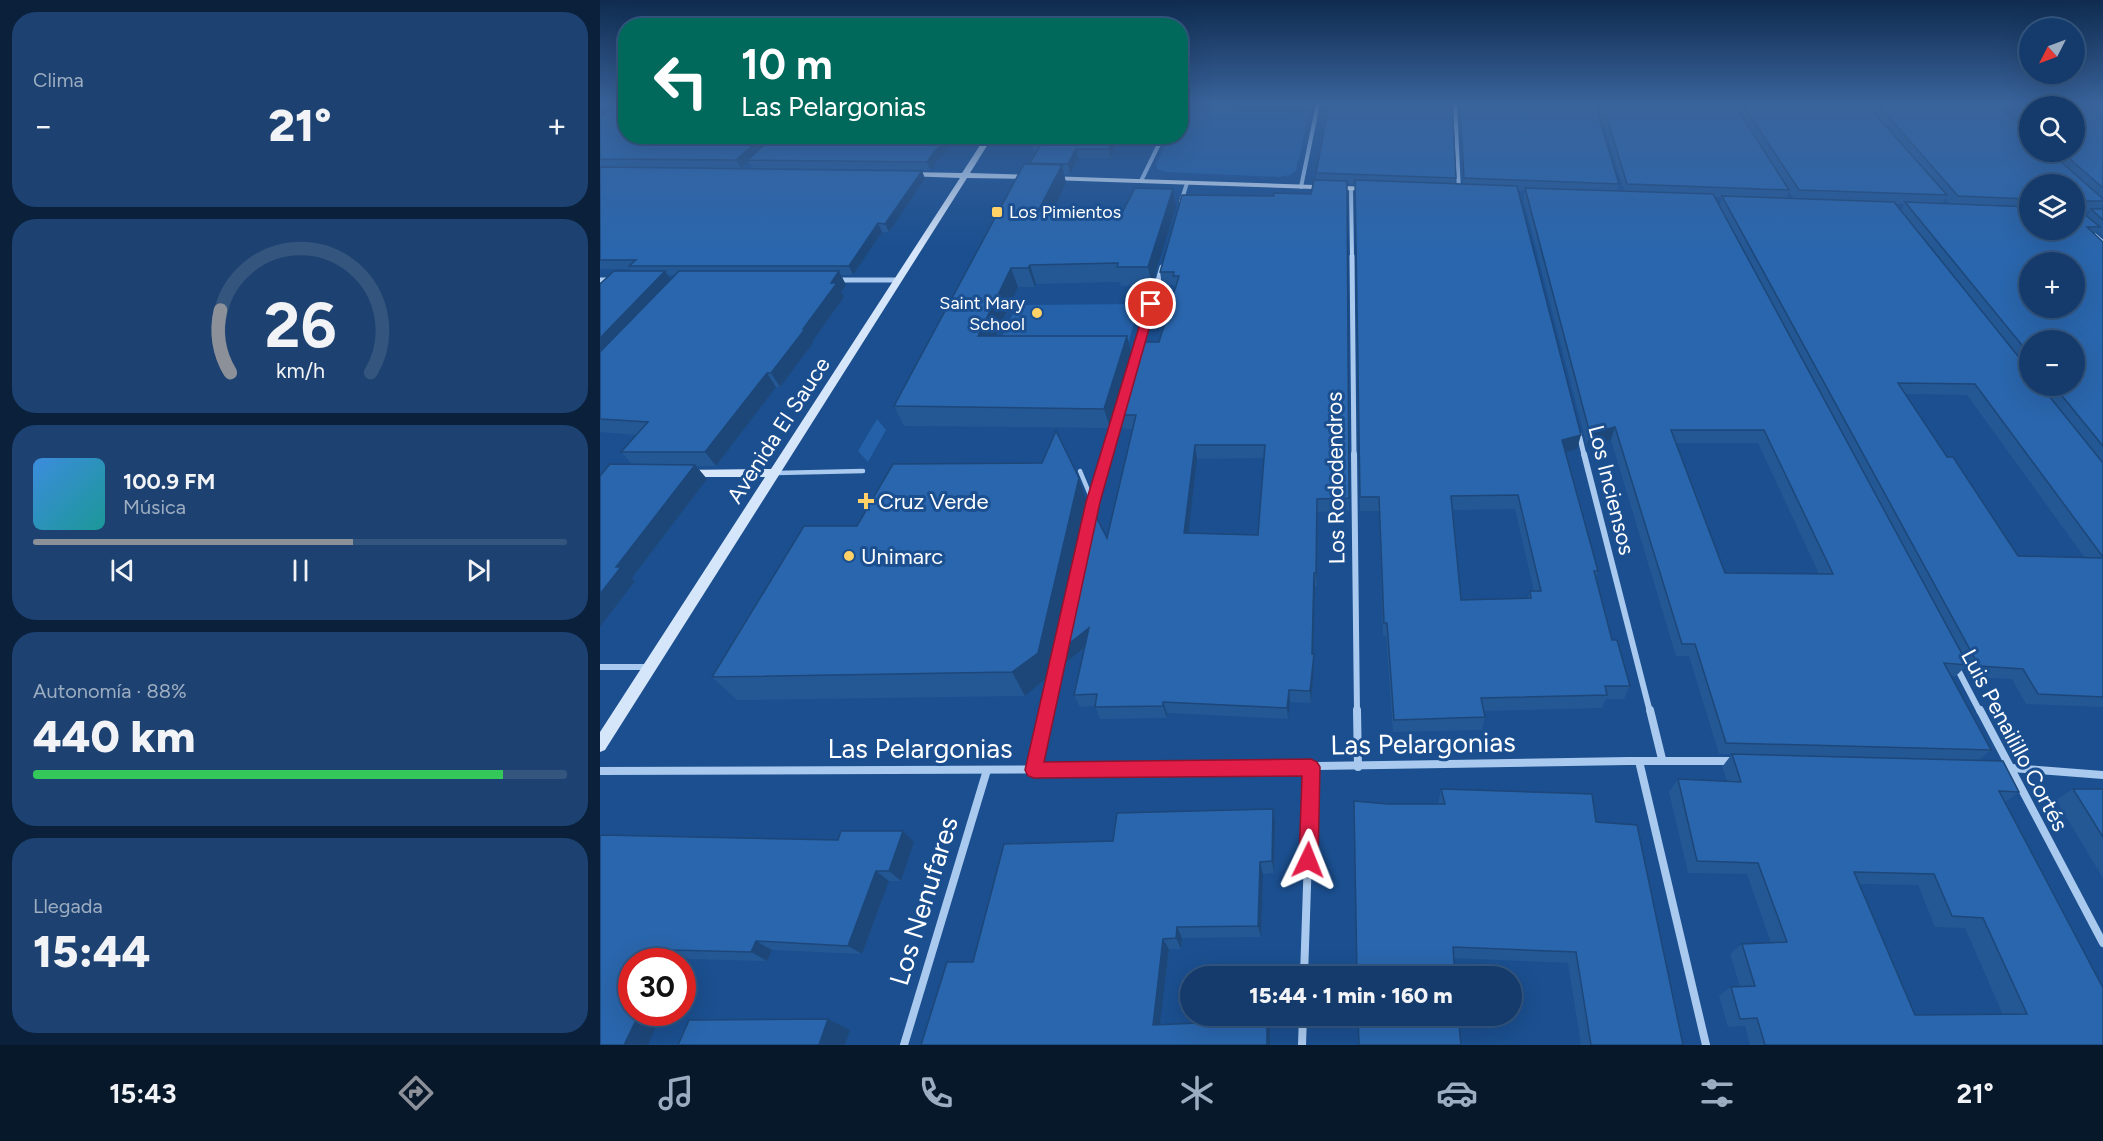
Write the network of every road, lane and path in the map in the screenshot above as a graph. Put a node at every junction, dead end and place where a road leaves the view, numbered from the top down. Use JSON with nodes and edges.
{"nodes":[{"id":1,"x":979,"y":153,"type":"edge"},
{"id":2,"x":1155,"y":153,"type":"edge"},
{"id":3,"x":1308,"y":153,"type":"edge"},
{"id":4,"x":1457,"y":153,"type":"edge"},
{"id":5,"x":894,"y":174,"type":"edge"},
{"id":6,"x":964,"y":175,"type":"junction"},
{"id":7,"x":1141,"y":181,"type":"junction"},
{"id":8,"x":1186,"y":183,"type":"junction"},
{"id":9,"x":1301,"y":187,"type":"junction"},
{"id":10,"x":1351,"y":189,"type":"junction"},
{"id":11,"x":1383,"y":190,"type":"edge"},
{"id":12,"x":1449,"y":192,"type":"edge"},
{"id":13,"x":1459,"y":193,"type":"junction"},
{"id":14,"x":1471,"y":193,"type":"edge"},
{"id":15,"x":1180,"y":206,"type":"edge"},
{"id":16,"x":2085,"y":226,"type":"edge"},
{"id":17,"x":2103,"y":242,"type":"edge"},
{"id":18,"x":1163,"y":263,"type":"edge"},
{"id":19,"x":600,"y":280,"type":"edge"},
{"id":20,"x":622,"y":280,"type":"edge"},
{"id":21,"x":827,"y":280,"type":"edge"},
{"id":22,"x":897,"y":280,"type":"junction"},
{"id":23,"x":1136,"y":354,"type":"edge"},
{"id":24,"x":1120,"y":411,"type":"edge"},
{"id":25,"x":1577,"y":428,"type":"edge"},
{"id":26,"x":862,"y":471,"type":"dead end"},
{"id":27,"x":1080,"y":471,"type":"dead end"},
{"id":28,"x":669,"y":472,"type":"edge"},
{"id":29,"x":774,"y":473,"type":"junction"},
{"id":30,"x":1093,"y":502,"type":"junction"},
{"id":31,"x":1088,"y":525,"type":"edge"},
{"id":32,"x":1062,"y":642,"type":"edge"},
{"id":33,"x":1954,"y":662,"type":"edge"},
{"id":34,"x":600,"y":667,"type":"edge"},
{"id":35,"x":650,"y":667,"type":"junction"},
{"id":36,"x":600,"y":745,"type":"edge"},
{"id":37,"x":1662,"y":759,"type":"junction"},
{"id":38,"x":1639,"y":761,"type":"junction"},
{"id":39,"x":1746,"y":761,"type":"edge"},
{"id":40,"x":1311,"y":767,"type":"junction"},
{"id":41,"x":1358,"y":767,"type":"junction"},
{"id":42,"x":1985,"y":767,"type":"edge"},
{"id":43,"x":2009,"y":768,"type":"junction"},
{"id":44,"x":987,"y":770,"type":"junction"},
{"id":45,"x":1034,"y":770,"type":"junction"},
{"id":46,"x":600,"y":771,"type":"edge"},
{"id":47,"x":2103,"y":775,"type":"edge"},
{"id":48,"x":2103,"y":943,"type":"edge"},
{"id":49,"x":1304,"y":966,"type":"edge"},
{"id":50,"x":1303,"y":1026,"type":"edge"},
{"id":51,"x":904,"y":1045,"type":"edge"},
{"id":52,"x":1302,"y":1045,"type":"edge"},
{"id":53,"x":1706,"y":1045,"type":"edge"}],
"edges":[{"from":1,"to":6,"type":"main road","name":"Avenida El Sauce"},
{"from":2,"to":7,"type":"street"},
{"from":3,"to":9,"type":"street"},
{"from":4,"to":13,"type":"street"},
{"from":5,"to":6,"type":"main road"},
{"from":6,"to":7,"type":"main road"},
{"from":6,"to":22,"type":"main road","name":"Avenida El Sauce"},
{"from":7,"to":8,"type":"main road"},
{"from":8,"to":9,"type":"main road"},
{"from":8,"to":15,"type":"street"},
{"from":9,"to":10,"type":"main road"},
{"from":10,"to":11,"type":"main road"},
{"from":10,"to":41,"type":"street","name":"Los Rododendros"},
{"from":12,"to":13,"type":"main road"},
{"from":13,"to":14,"type":"main road"},
{"from":16,"to":17,"type":"street"},
{"from":18,"to":23,"type":"street"},
{"from":19,"to":20,"type":"street"},
{"from":21,"to":22,"type":"street"},
{"from":22,"to":29,"type":"main road","name":"Avenida El Sauce"},
{"from":24,"to":30,"type":"street"},
{"from":25,"to":37,"type":"street","name":"Los Inciensos"},
{"from":26,"to":29,"type":"lane"},
{"from":27,"to":30,"type":"lane"},
{"from":28,"to":29,"type":"main road"},
{"from":29,"to":35,"type":"main road","name":"Avenida El Sauce"},
{"from":30,"to":31,"type":"street"},
{"from":32,"to":45,"type":"street"},
{"from":33,"to":43,"type":"street","name":"Luis Penailillo Cortés"},
{"from":34,"to":35,"type":"street"},
{"from":35,"to":36,"type":"main road","name":"Avenida El Sauce"},
{"from":37,"to":38,"type":"street","name":"Las Pelargonias"},
{"from":37,"to":39,"type":"street","name":"Las Pelargonias"},
{"from":38,"to":41,"type":"street","name":"Las Pelargonias"},
{"from":38,"to":53,"type":"street"},
{"from":40,"to":41,"type":"street","name":"Las Pelargonias"},
{"from":40,"to":45,"type":"street","name":"Las Pelargonias"},
{"from":40,"to":49,"type":"street"},
{"from":42,"to":43,"type":"street"},
{"from":43,"to":47,"type":"street"},
{"from":43,"to":48,"type":"street","name":"Luis Penailillo Cortés"},
{"from":44,"to":45,"type":"street","name":"Las Pelargonias"},
{"from":44,"to":46,"type":"street","name":"Las Pelargonias"},
{"from":44,"to":51,"type":"street","name":"Los Nenufares"},
{"from":50,"to":52,"type":"street"}]}
